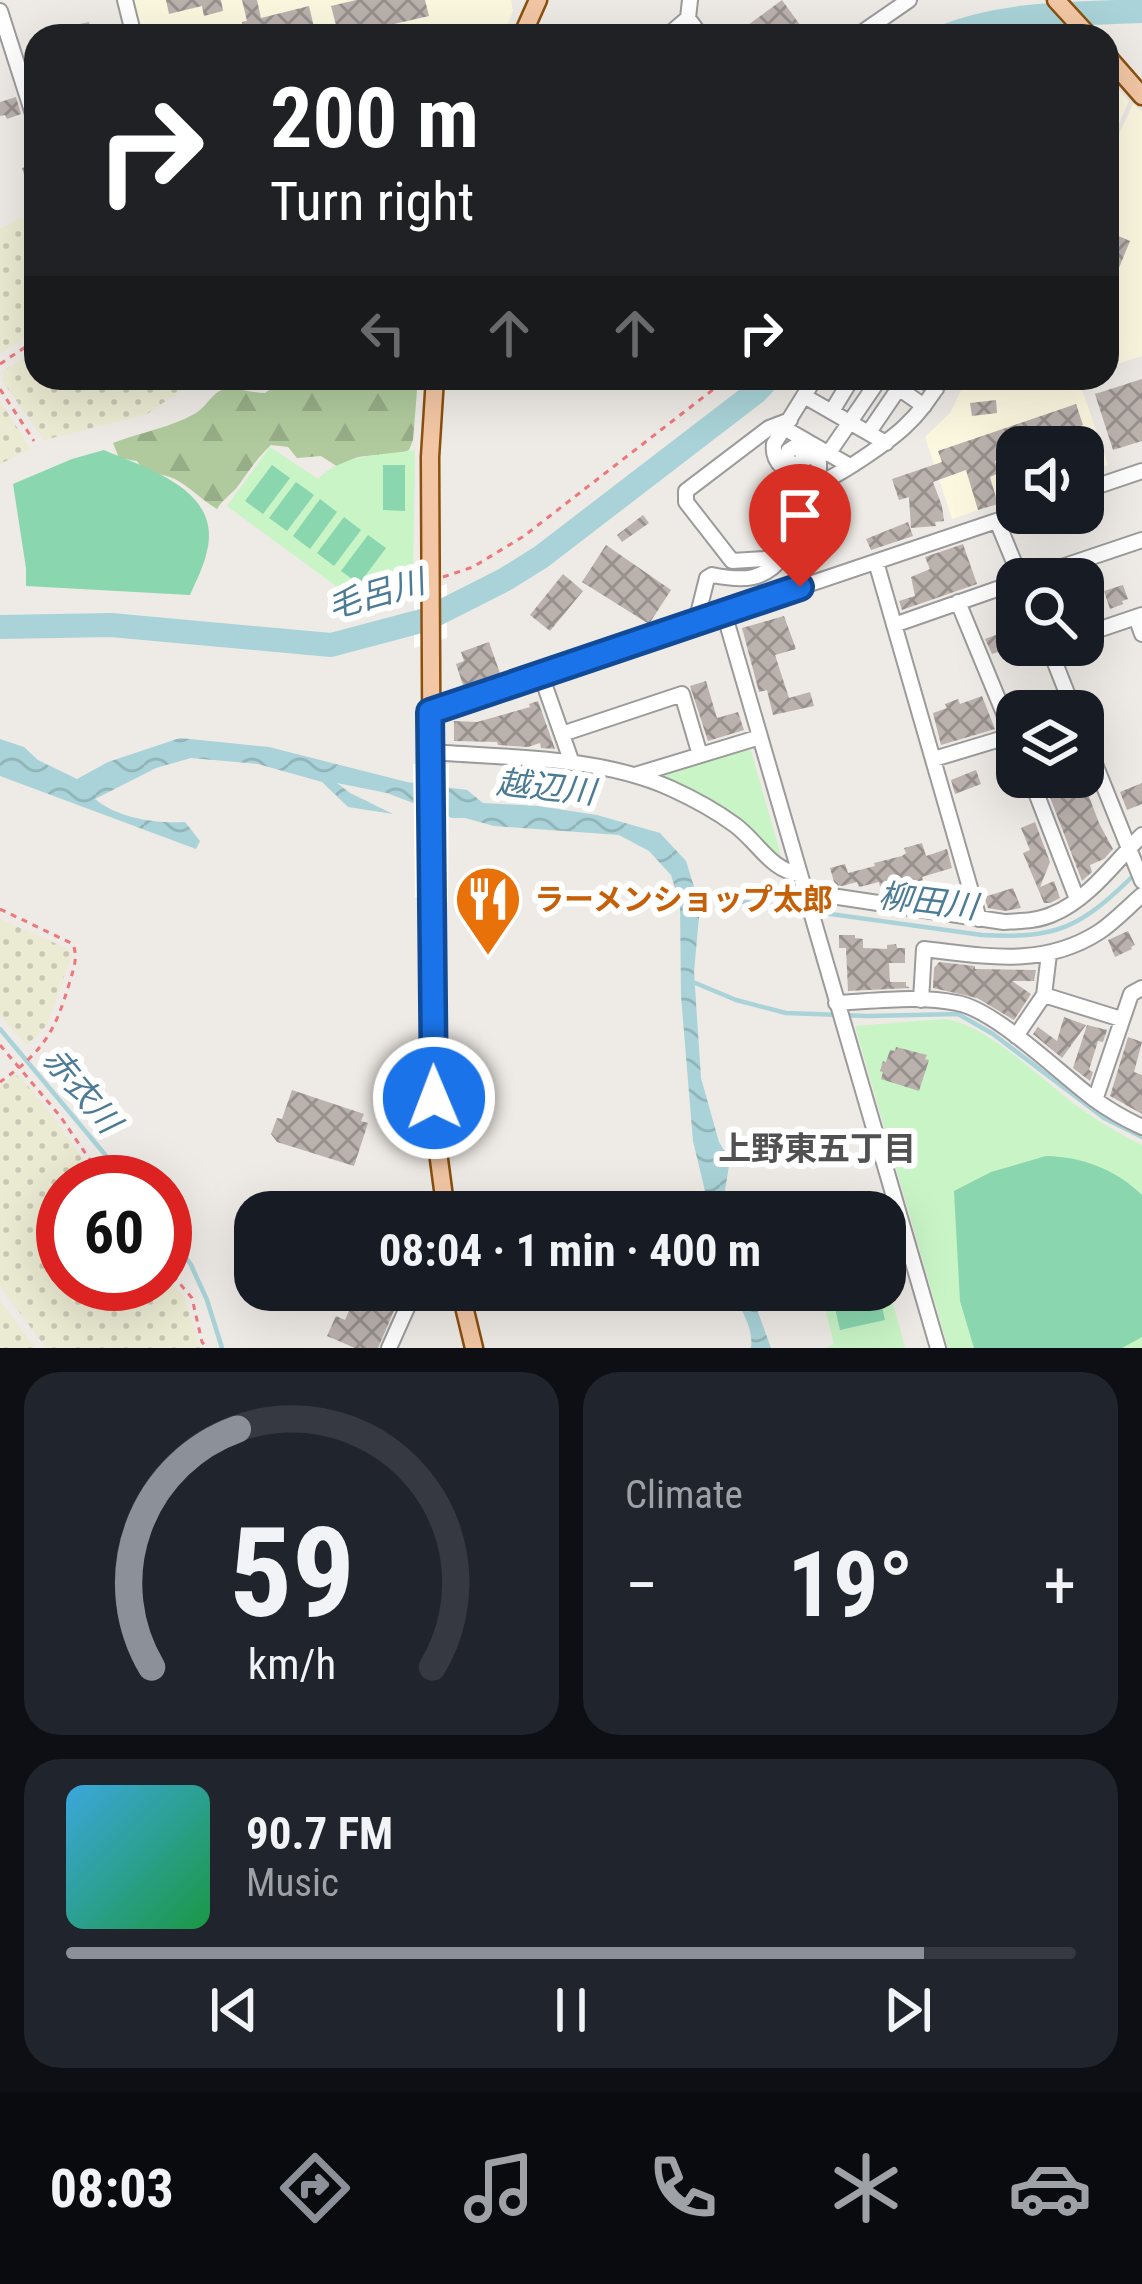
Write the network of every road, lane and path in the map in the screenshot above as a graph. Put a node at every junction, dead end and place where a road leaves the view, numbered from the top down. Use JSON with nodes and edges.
{"nodes":[{"id":1,"x":689,"y":0,"type":"edge"},
{"id":2,"x":909,"y":0,"type":"edge"},
{"id":3,"x":1056,"y":0,"type":"edge"},
{"id":4,"x":0,"y":11,"type":"edge"},
{"id":5,"x":688,"y":18,"type":"junction"},
{"id":6,"x":681,"y":24,"type":"edge"},
{"id":7,"x":692,"y":24,"type":"edge"},
{"id":8,"x":874,"y":24,"type":"edge"},
{"id":9,"x":1078,"y":24,"type":"edge"},
{"id":10,"x":1119,"y":70,"type":"edge"},
{"id":11,"x":24,"y":84,"type":"edge"},
{"id":12,"x":1142,"y":96,"type":"edge"},
{"id":13,"x":0,"y":389,"type":"edge"},
{"id":14,"x":434,"y":390,"type":"edge"},
{"id":15,"x":713,"y":390,"type":"edge"},
{"id":16,"x":807,"y":390,"type":"edge"},
{"id":17,"x":845,"y":390,"type":"edge"},
{"id":18,"x":873,"y":390,"type":"edge"},
{"id":19,"x":898,"y":390,"type":"edge"},
{"id":20,"x":902,"y":390,"type":"edge"},
{"id":21,"x":934,"y":390,"type":"edge"},
{"id":22,"x":804,"y":396,"type":"junction"},
{"id":23,"x":924,"y":406,"type":"junction"},
{"id":24,"x":832,"y":411,"type":"junction"},
{"id":25,"x":851,"y":421,"type":"junction"},
{"id":26,"x":787,"y":424,"type":"junction"},
{"id":27,"x":869,"y":432,"type":"junction"},
{"id":28,"x":34,"y":441,"type":"dead end"},
{"id":29,"x":886,"y":443,"type":"junction"},
{"id":30,"x":781,"y":448,"type":"junction"},
{"id":31,"x":828,"y":454,"type":"junction"},
{"id":32,"x":850,"y":466,"type":"junction"},
{"id":33,"x":1142,"y":471,"type":"edge"},
{"id":34,"x":825,"y":476,"type":"junction"},
{"id":35,"x":1104,"y":484,"type":"edge"},
{"id":36,"x":996,"y":521,"type":"edge"},
{"id":37,"x":1142,"y":540,"type":"edge"},
{"id":38,"x":785,"y":554,"type":"junction"},
{"id":39,"x":1088,"y":558,"type":"edge"},
{"id":40,"x":875,"y":562,"type":"junction"},
{"id":41,"x":436,"y":583,"type":"junction"},
{"id":42,"x":996,"y":589,"type":"edge"},
{"id":43,"x":958,"y":602,"type":"junction"},
{"id":44,"x":724,"y":613,"type":"junction"},
{"id":45,"x":1139,"y":616,"type":"edge"},
{"id":46,"x":696,"y":622,"type":"junction"},
{"id":47,"x":894,"y":625,"type":"junction"},
{"id":48,"x":1104,"y":628,"type":"edge"},
{"id":49,"x":1142,"y":634,"type":"edge"},
{"id":50,"x":541,"y":675,"type":"junction"},
{"id":51,"x":996,"y":691,"type":"edge"},
{"id":52,"x":430,"y":712,"type":"junction"},
{"id":53,"x":562,"y":734,"type":"junction"},
{"id":54,"x":760,"y":737,"type":"junction"},
{"id":55,"x":996,"y":743,"type":"edge"},
{"id":56,"x":700,"y":755,"type":"junction"},
{"id":57,"x":431,"y":759,"type":"junction"},
{"id":58,"x":934,"y":759,"type":"junction"},
{"id":59,"x":572,"y":763,"type":"junction"},
{"id":60,"x":635,"y":775,"type":"junction"},
{"id":61,"x":1104,"y":786,"type":"edge"},
{"id":62,"x":1038,"y":798,"type":"edge"},
{"id":63,"x":1142,"y":835,"type":"edge"},
{"id":64,"x":1131,"y":852,"type":"junction"},
{"id":65,"x":800,"y":874,"type":"junction"},
{"id":66,"x":1142,"y":881,"type":"edge"},
{"id":67,"x":806,"y":895,"type":"junction"},
{"id":68,"x":1142,"y":895,"type":"edge"},
{"id":69,"x":1078,"y":899,"type":"junction"},
{"id":70,"x":0,"y":908,"type":"edge"},
{"id":71,"x":979,"y":919,"type":"junction"},
{"id":72,"x":1049,"y":954,"type":"junction"},
{"id":73,"x":1142,"y":988,"type":"edge"},
{"id":74,"x":1044,"y":995,"type":"junction"},
{"id":75,"x":921,"y":1000,"type":"junction"},
{"id":76,"x":837,"y":1004,"type":"junction"},
{"id":77,"x":1121,"y":1019,"type":"junction"},
{"id":78,"x":1016,"y":1036,"type":"junction"},
{"id":79,"x":0,"y":1045,"type":"edge"},
{"id":80,"x":20,"y":1068,"type":"junction"},
{"id":81,"x":0,"y":1082,"type":"edge"},
{"id":82,"x":1095,"y":1100,"type":"junction"},
{"id":83,"x":1142,"y":1127,"type":"edge"},
{"id":84,"x":87,"y":1155,"type":"edge"},
{"id":85,"x":444,"y":1191,"type":"edge"},
{"id":86,"x":192,"y":1298,"type":"edge"},
{"id":87,"x":406,"y":1311,"type":"edge"},
{"id":88,"x":465,"y":1311,"type":"edge"},
{"id":89,"x":207,"y":1348,"type":"edge"},
{"id":90,"x":389,"y":1348,"type":"edge"},
{"id":91,"x":474,"y":1348,"type":"edge"},
{"id":92,"x":938,"y":1348,"type":"edge"}],
"edges":[{"from":1,"to":5,"type":"street"},
{"from":2,"to":8,"type":"street"},
{"from":3,"to":9,"type":"main road"},
{"from":4,"to":11,"type":"street"},
{"from":5,"to":6,"type":"street"},
{"from":5,"to":7,"type":"street"},
{"from":10,"to":12,"type":"main road"},
{"from":13,"to":28,"type":"path"},
{"from":14,"to":41,"type":"main road"},
{"from":15,"to":41,"type":"path"},
{"from":16,"to":22,"type":"street"},
{"from":17,"to":24,"type":"street"},
{"from":18,"to":25,"type":"street"},
{"from":19,"to":27,"type":"street"},
{"from":20,"to":23,"type":"street"},
{"from":21,"to":23,"type":"street"},
{"from":22,"to":24,"type":"street"},
{"from":22,"to":26,"type":"street"},
{"from":23,"to":29,"type":"street"},
{"from":24,"to":25,"type":"street"},
{"from":25,"to":27,"type":"street"},
{"from":25,"to":31,"type":"street"},
{"from":26,"to":30,"type":"street"},
{"from":26,"to":31,"type":"street"},
{"from":26,"to":38,"type":"street"},
{"from":27,"to":29,"type":"street"},
{"from":29,"to":32,"type":"street"},
{"from":30,"to":34,"type":"street"},
{"from":30,"to":34,"type":"street"},
{"from":31,"to":32,"type":"street"},
{"from":32,"to":34,"type":"street"},
{"from":33,"to":35,"type":"street"},
{"from":34,"to":38,"type":"street"},
{"from":36,"to":40,"type":"street"},
{"from":37,"to":39,"type":"street"},
{"from":38,"to":46,"type":"street"},
{"from":40,"to":44,"type":"street"},
{"from":40,"to":47,"type":"street"},
{"from":41,"to":52,"type":"main road"},
{"from":42,"to":43,"type":"street"},
{"from":43,"to":47,"type":"street"},
{"from":43,"to":51,"type":"street"},
{"from":44,"to":46,"type":"street"},
{"from":44,"to":54,"type":"street"},
{"from":45,"to":48,"type":"street"},
{"from":45,"to":49,"type":"street"},
{"from":46,"to":50,"type":"street"},
{"from":47,"to":58,"type":"street"},
{"from":50,"to":52,"type":"street"},
{"from":50,"to":53,"type":"street"},
{"from":52,"to":57,"type":"main road"},
{"from":53,"to":56,"type":"street"},
{"from":53,"to":59,"type":"street"},
{"from":54,"to":56,"type":"street"},
{"from":54,"to":65,"type":"street"},
{"from":55,"to":58,"type":"street"},
{"from":56,"to":60,"type":"street"},
{"from":57,"to":59,"type":"street"},
{"from":57,"to":85,"type":"main road"},
{"from":58,"to":71,"type":"street"},
{"from":59,"to":60,"type":"street"},
{"from":60,"to":65,"type":"street"},
{"from":61,"to":64,"type":"street"},
{"from":62,"to":69,"type":"street"},
{"from":63,"to":64,"type":"street"},
{"from":64,"to":66,"type":"street"},
{"from":64,"to":69,"type":"street"},
{"from":65,"to":67,"type":"street"},
{"from":67,"to":71,"type":"street"},
{"from":67,"to":76,"type":"street"},
{"from":68,"to":72,"type":"street"},
{"from":69,"to":71,"type":"street"},
{"from":70,"to":80,"type":"path"},
{"from":72,"to":74,"type":"street"},
{"from":72,"to":75,"type":"street"},
{"from":73,"to":77,"type":"street"},
{"from":74,"to":77,"type":"street"},
{"from":74,"to":78,"type":"street"},
{"from":75,"to":76,"type":"street"},
{"from":75,"to":78,"type":"street"},
{"from":76,"to":92,"type":"street"},
{"from":77,"to":82,"type":"street"},
{"from":78,"to":82,"type":"street"},
{"from":79,"to":80,"type":"path"},
{"from":80,"to":81,"type":"path"},
{"from":80,"to":84,"type":"path"},
{"from":82,"to":83,"type":"street"},
{"from":86,"to":89,"type":"path"},
{"from":87,"to":90,"type":"street"},
{"from":88,"to":91,"type":"main road"}]}
